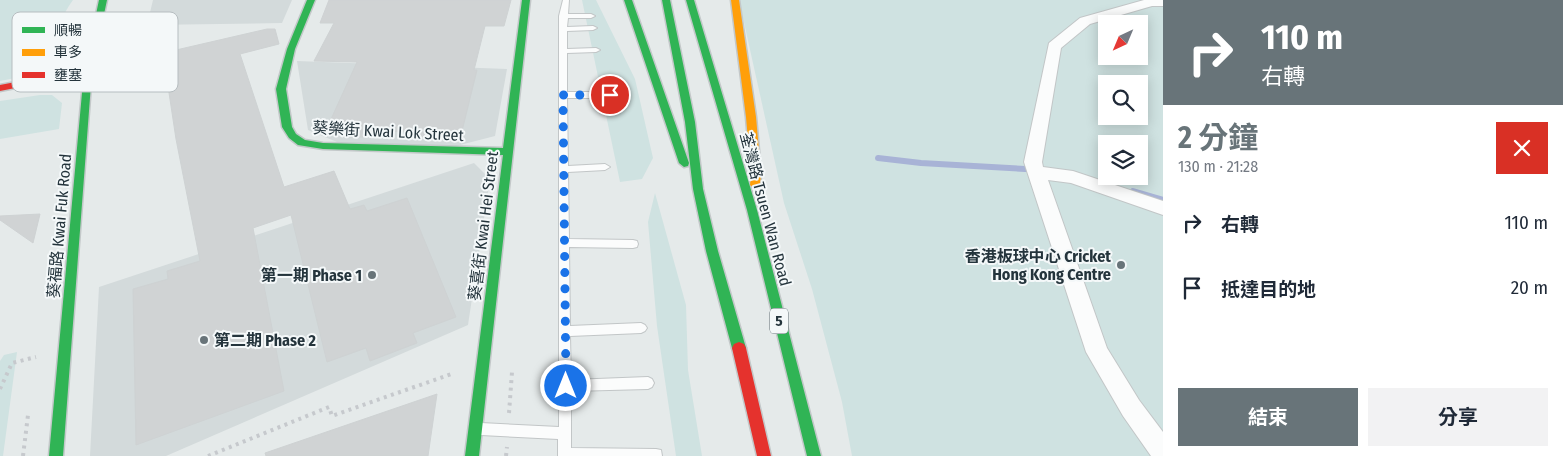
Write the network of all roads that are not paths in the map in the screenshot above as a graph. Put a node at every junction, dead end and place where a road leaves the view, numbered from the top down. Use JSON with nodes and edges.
{"nodes":[{"id":1,"x":311,"y":0,"type":"edge"},
{"id":2,"x":526,"y":0,"type":"edge"},
{"id":3,"x":566,"y":0,"type":"edge"},
{"id":4,"x":628,"y":0,"type":"edge"},
{"id":5,"x":666,"y":0,"type":"edge"},
{"id":6,"x":690,"y":0,"type":"edge"},
{"id":7,"x":735,"y":0,"type":"edge"},
{"id":8,"x":1163,"y":2,"type":"edge"},
{"id":9,"x":563,"y":16,"type":"junction"},
{"id":10,"x":591,"y":16,"type":"dead end"},
{"id":11,"x":593,"y":28,"type":"dead end"},
{"id":12,"x":565,"y":29,"type":"junction"},
{"id":13,"x":596,"y":50,"type":"dead end"},
{"id":14,"x":564,"y":51,"type":"junction"},
{"id":15,"x":86,"y":92,"type":"edge"},
{"id":16,"x":563,"y":95,"type":"junction"},
{"id":17,"x":610,"y":95,"type":"dead end"},
{"id":18,"x":508,"y":152,"type":"junction"},
{"id":19,"x":605,"y":166,"type":"dead end"},
{"id":20,"x":564,"y":169,"type":"junction"},
{"id":21,"x":1036,"y":172,"type":"junction"},
{"id":22,"x":698,"y":189,"type":"junction"},
{"id":23,"x":1163,"y":208,"type":"edge"},
{"id":24,"x":752,"y":210,"type":"junction"},
{"id":25,"x":564,"y":244,"type":"junction"},
{"id":26,"x":633,"y":244,"type":"dead end"},
{"id":27,"x":641,"y":328,"type":"dead end"},
{"id":28,"x":565,"y":331,"type":"junction"},
{"id":29,"x":648,"y":383,"type":"dead end"},
{"id":30,"x":566,"y":386,"type":"junction"},
{"id":31,"x":475,"y":429,"type":"junction"},
{"id":32,"x":566,"y":433,"type":"junction"},
{"id":33,"x":1163,"y":452,"type":"edge"},
{"id":34,"x":565,"y":455,"type":"edge"},
{"id":35,"x":656,"y":455,"type":"dead end"},
{"id":36,"x":56,"y":456,"type":"edge"},
{"id":37,"x":472,"y":456,"type":"edge"},
{"id":38,"x":764,"y":456,"type":"edge"},
{"id":39,"x":814,"y":456,"type":"edge"}],
"edges":[{"from":1,"to":18,"type":"main road","name":"葵樂街 Kwai Lok Street"},
{"from":2,"to":18,"type":"main road","name":"葵喜街 Kwai Hei Street"},
{"from":3,"to":9,"type":"lane"},
{"from":4,"to":22,"type":"main road"},
{"from":5,"to":22,"type":"main road"},
{"from":6,"to":24,"type":"main road","name":"荃灣路 Tsuen Wan Road","number":"5"},
{"from":7,"to":24,"type":"main road"},
{"from":8,"to":21,"type":"street"},
{"from":9,"to":10,"type":"lane"},
{"from":9,"to":12,"type":"lane"},
{"from":11,"to":12,"type":"lane"},
{"from":12,"to":14,"type":"lane"},
{"from":13,"to":14,"type":"lane"},
{"from":14,"to":16,"type":"lane"},
{"from":15,"to":36,"type":"main road","name":"葵福路 Kwai Fuk Road"},
{"from":16,"to":17,"type":"lane"},
{"from":16,"to":20,"type":"lane"},
{"from":18,"to":31,"type":"main road","name":"葵喜街 Kwai Hei Street"},
{"from":19,"to":20,"type":"lane"},
{"from":20,"to":25,"type":"lane"},
{"from":21,"to":23,"type":"street"},
{"from":21,"to":33,"type":"street"},
{"from":22,"to":38,"type":"main road"},
{"from":24,"to":39,"type":"main road","name":"荃灣路 Tsuen Wan Road","number":"5"},
{"from":25,"to":26,"type":"lane"},
{"from":25,"to":28,"type":"lane"},
{"from":27,"to":28,"type":"lane"},
{"from":28,"to":30,"type":"lane"},
{"from":29,"to":30,"type":"lane"},
{"from":30,"to":32,"type":"lane"},
{"from":31,"to":32,"type":"lane"},
{"from":31,"to":37,"type":"main road","name":"葵喜街 Kwai Hei Street"},
{"from":32,"to":34,"type":"lane"},
{"from":34,"to":35,"type":"lane"}]}
